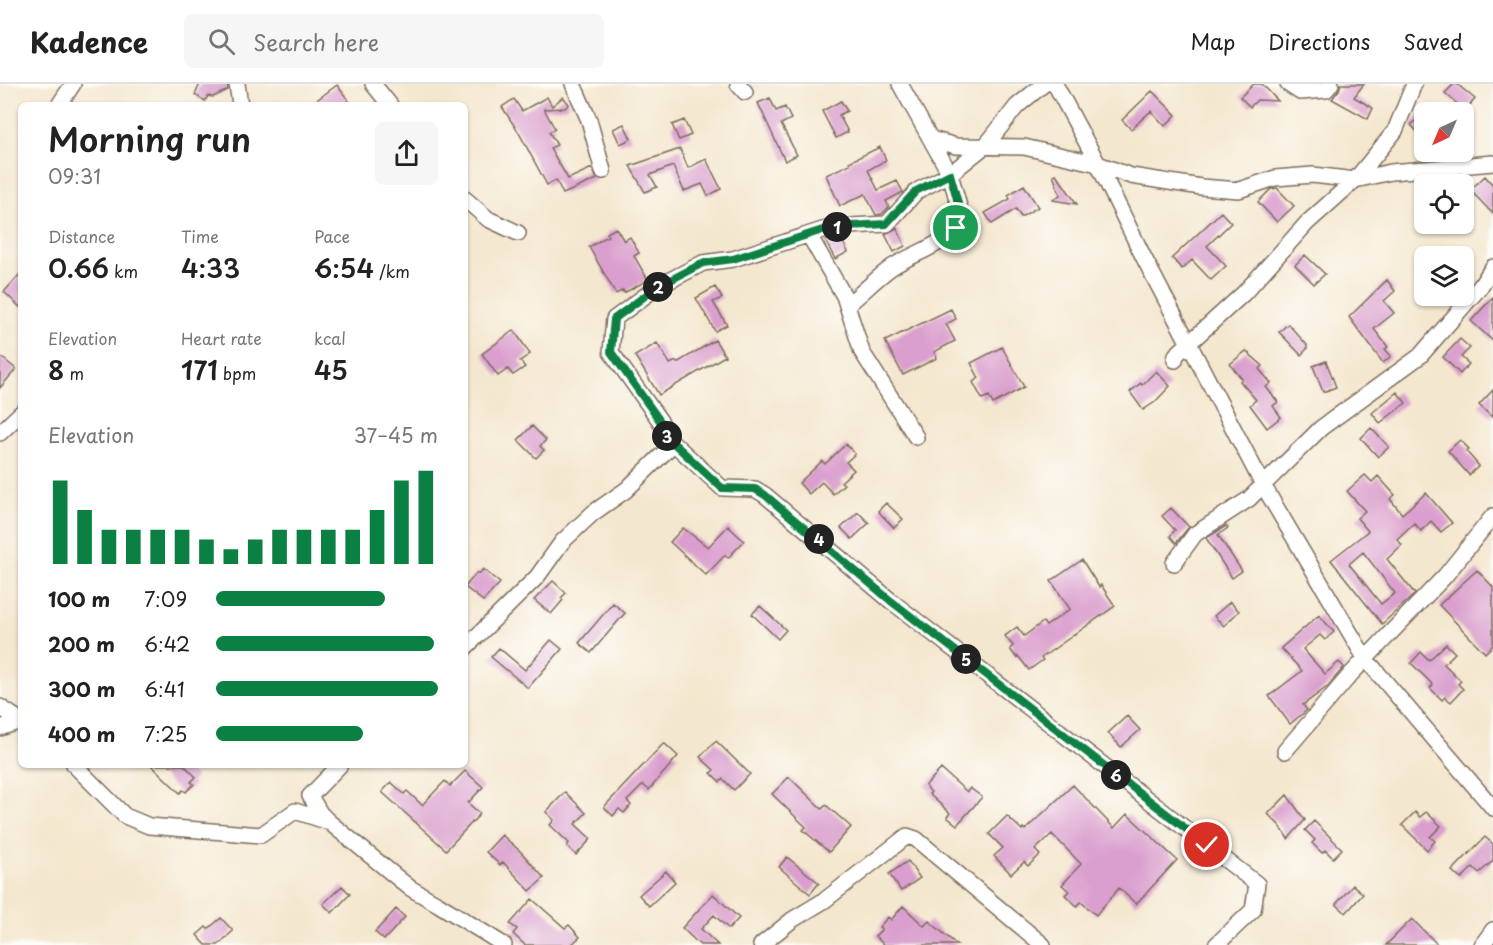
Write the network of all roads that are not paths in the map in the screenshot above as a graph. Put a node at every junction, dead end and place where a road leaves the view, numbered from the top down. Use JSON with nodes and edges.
{"nodes":[{"id":1,"x":237,"y":84,"type":"edge"},
{"id":2,"x":372,"y":84,"type":"edge"},
{"id":3,"x":900,"y":84,"type":"edge"},
{"id":4,"x":1044,"y":84,"type":"edge"},
{"id":5,"x":1054,"y":84,"type":"edge"},
{"id":6,"x":1288,"y":84,"type":"edge"},
{"id":7,"x":1331,"y":84,"type":"edge"},
{"id":8,"x":1414,"y":84,"type":"edge"},
{"id":9,"x":574,"y":85,"type":"edge"},
{"id":10,"x":239,"y":102,"type":"edge"},
{"id":11,"x":387,"y":102,"type":"edge"},
{"id":12,"x":931,"y":139,"type":"junction"},
{"id":13,"x":986,"y":145,"type":"junction"},
{"id":14,"x":1493,"y":163,"type":"edge"},
{"id":15,"x":1098,"y":164,"type":"junction"},
{"id":16,"x":603,"y":171,"type":"dead end"},
{"id":17,"x":950,"y":174,"type":"junction"},
{"id":18,"x":1355,"y":180,"type":"junction"},
{"id":19,"x":468,"y":202,"type":"edge"},
{"id":20,"x":518,"y":233,"type":"dead end"},
{"id":21,"x":809,"y":235,"type":"junction"},
{"id":22,"x":1493,"y":267,"type":"edge"},
{"id":23,"x":852,"y":301,"type":"dead end"},
{"id":24,"x":1189,"y":344,"type":"junction"},
{"id":25,"x":1175,"y":360,"type":"dead end"},
{"id":26,"x":18,"y":416,"type":"edge"},
{"id":27,"x":0,"y":433,"type":"edge"},
{"id":28,"x":916,"y":437,"type":"dead end"},
{"id":29,"x":669,"y":439,"type":"junction"},
{"id":30,"x":1263,"y":484,"type":"junction"},
{"id":31,"x":1493,"y":516,"type":"edge"},
{"id":32,"x":1174,"y":563,"type":"dead end"},
{"id":33,"x":468,"y":645,"type":"edge"},
{"id":34,"x":1365,"y":658,"type":"junction"},
{"id":35,"x":0,"y":707,"type":"edge"},
{"id":36,"x":18,"y":719,"type":"edge"},
{"id":37,"x":18,"y":722,"type":"edge"},
{"id":38,"x":0,"y":728,"type":"edge"},
{"id":39,"x":1285,"y":751,"type":"dead end"},
{"id":40,"x":77,"y":768,"type":"edge"},
{"id":41,"x":337,"y":768,"type":"edge"},
{"id":42,"x":310,"y":796,"type":"junction"},
{"id":43,"x":1493,"y":808,"type":"edge"},
{"id":44,"x":295,"y":811,"type":"junction"},
{"id":45,"x":329,"y":822,"type":"junction"},
{"id":46,"x":1493,"y":930,"type":"edge"},
{"id":47,"x":504,"y":945,"type":"edge"},
{"id":48,"x":761,"y":945,"type":"edge"},
{"id":49,"x":1043,"y":945,"type":"edge"},
{"id":50,"x":1216,"y":945,"type":"edge"},
{"id":51,"x":1482,"y":945,"type":"edge"}],
"edges":[{"from":1,"to":10,"type":"street"},
{"from":2,"to":11,"type":"street"},
{"from":3,"to":12,"type":"street"},
{"from":4,"to":13,"type":"street"},
{"from":5,"to":15,"type":"street"},
{"from":6,"to":7,"type":"street"},
{"from":8,"to":18,"type":"street"},
{"from":9,"to":16,"type":"street"},
{"from":12,"to":13,"type":"street"},
{"from":12,"to":17,"type":"street"},
{"from":13,"to":15,"type":"street"},
{"from":13,"to":17,"type":"street"},
{"from":14,"to":18,"type":"street"},
{"from":15,"to":18,"type":"street"},
{"from":15,"to":24,"type":"street"},
{"from":17,"to":21,"type":"street"},
{"from":17,"to":23,"type":"street"},
{"from":18,"to":24,"type":"street"},
{"from":19,"to":20,"type":"street"},
{"from":21,"to":28,"type":"street"},
{"from":21,"to":29,"type":"street"},
{"from":22,"to":30,"type":"street"},
{"from":24,"to":25,"type":"street"},
{"from":24,"to":30,"type":"street"},
{"from":26,"to":27,"type":"street"},
{"from":29,"to":33,"type":"street"},
{"from":29,"to":50,"type":"street"},
{"from":30,"to":32,"type":"street"},
{"from":30,"to":34,"type":"street"},
{"from":31,"to":34,"type":"street"},
{"from":34,"to":39,"type":"street"},
{"from":34,"to":43,"type":"street"},
{"from":35,"to":36,"type":"street"},
{"from":37,"to":38,"type":"street"},
{"from":40,"to":44,"type":"street"},
{"from":41,"to":42,"type":"street"},
{"from":42,"to":44,"type":"street"},
{"from":42,"to":45,"type":"street"},
{"from":44,"to":45,"type":"street"},
{"from":45,"to":47,"type":"street"},
{"from":46,"to":51,"type":"street"},
{"from":48,"to":49,"type":"street"}]}
